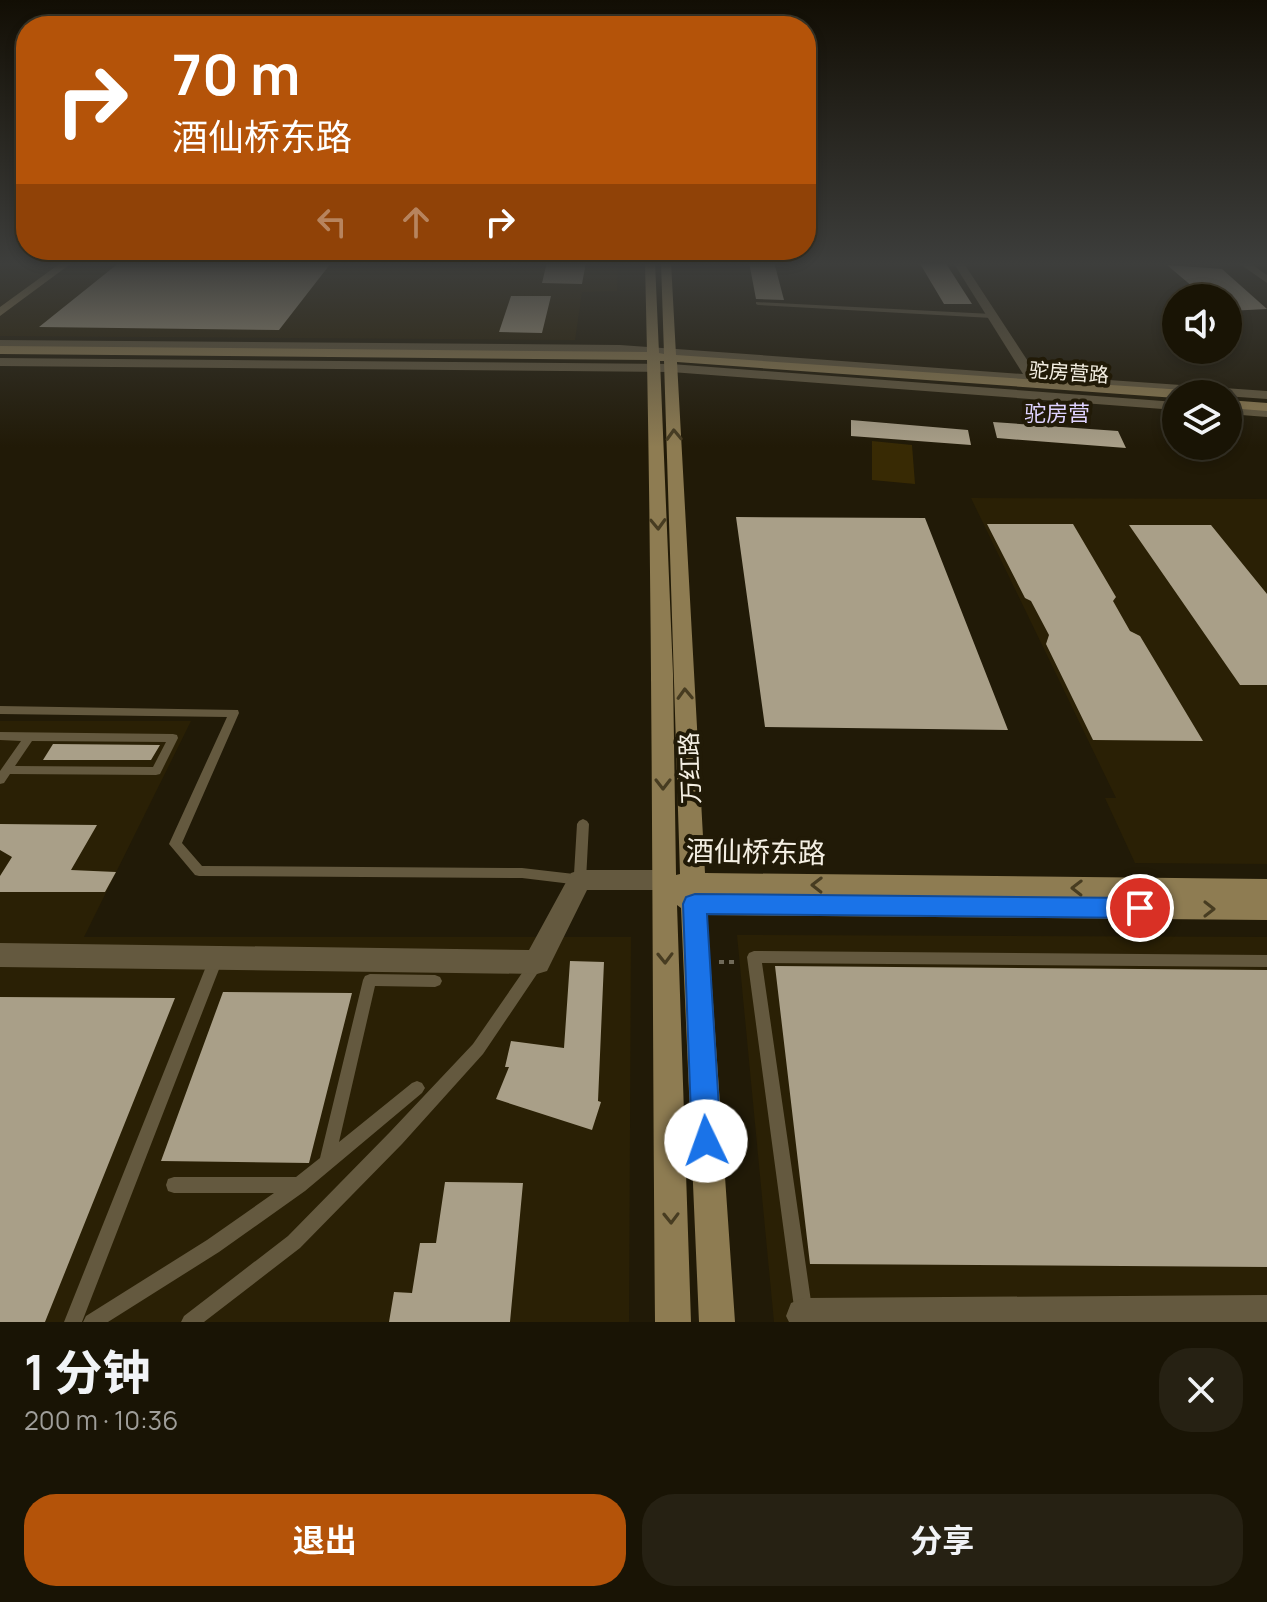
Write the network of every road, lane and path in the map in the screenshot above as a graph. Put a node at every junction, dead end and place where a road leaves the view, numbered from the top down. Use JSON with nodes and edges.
{"nodes":[{"id":1,"x":658,"y":324,"type":"edge"},
{"id":2,"x":663,"y":324,"type":"edge"},
{"id":3,"x":997,"y":324,"type":"edge"},
{"id":4,"x":0,"y":344,"type":"edge"},
{"id":5,"x":0,"y":353,"type":"edge"},
{"id":6,"x":662,"y":360,"type":"junction"},
{"id":7,"x":0,"y":362,"type":"edge"},
{"id":8,"x":1035,"y":381,"type":"junction"},
{"id":9,"x":1162,"y":392,"type":"edge"},
{"id":10,"x":1242,"y":397,"type":"edge"},
{"id":11,"x":1267,"y":398,"type":"edge"},
{"id":12,"x":1162,"y":399,"type":"edge"},
{"id":13,"x":1162,"y":405,"type":"edge"},
{"id":14,"x":1242,"y":405,"type":"edge"},
{"id":15,"x":1267,"y":407,"type":"edge"},
{"id":16,"x":1242,"y":411,"type":"edge"},
{"id":17,"x":1267,"y":413,"type":"edge"},
{"id":18,"x":0,"y":710,"type":"edge"},
{"id":19,"x":0,"y":736,"type":"edge"},
{"id":20,"x":29,"y":737,"type":"junction"},
{"id":21,"x":3,"y":775,"type":"edge"},
{"id":22,"x":583,"y":824,"type":"dead end"},
{"id":23,"x":580,"y":880,"type":"junction"},
{"id":24,"x":684,"y":890,"type":"junction"},
{"id":25,"x":1267,"y":890,"type":"edge"},
{"id":26,"x":1267,"y":909,"type":"edge"},
{"id":27,"x":0,"y":955,"type":"edge"},
{"id":28,"x":754,"y":957,"type":"junction"},
{"id":29,"x":217,"y":958,"type":"junction"},
{"id":30,"x":696,"y":959,"type":"junction"},
{"id":31,"x":1267,"y":961,"type":"edge"},
{"id":32,"x":537,"y":962,"type":"junction"},
{"id":33,"x":435,"y":981,"type":"dead end"},
{"id":34,"x":417,"y":1088,"type":"dead end"},
{"id":35,"x":326,"y":1164,"type":"junction"},
{"id":36,"x":174,"y":1185,"type":"dead end"},
{"id":37,"x":299,"y":1185,"type":"junction"},
{"id":38,"x":1267,"y":1313,"type":"edge"},
{"id":39,"x":804,"y":1319,"type":"edge"},
{"id":40,"x":73,"y":1322,"type":"edge"},
{"id":41,"x":92,"y":1322,"type":"edge"},
{"id":42,"x":190,"y":1322,"type":"edge"},
{"id":43,"x":673,"y":1322,"type":"edge"},
{"id":44,"x":717,"y":1322,"type":"edge"}],
"edges":[{"from":1,"to":6,"type":"street","name":"万红路"},
{"from":2,"to":6,"type":"street","name":"万红路"},
{"from":3,"to":8,"type":"street"},
{"from":4,"to":6,"type":"street"},
{"from":5,"to":6,"type":"street","name":"驼房营路"},
{"from":6,"to":7,"type":"street"},
{"from":6,"to":8,"type":"street","name":"驼房营路"},
{"from":6,"to":12,"type":"street","name":"驼房营路"},
{"from":6,"to":13,"type":"street"},
{"from":24,"to":6,"type":"street","name":"万红路","one_way":true},
{"from":6,"to":24,"type":"street","name":"万红路","one_way":true},
{"from":8,"to":9,"type":"street","name":"驼房营路"},
{"from":8,"to":11,"type":"street"},
{"from":10,"to":11,"type":"street"},
{"from":14,"to":15,"type":"street"},
{"from":16,"to":17,"type":"street"},
{"from":18,"to":23,"type":"lane"},
{"from":19,"to":20,"type":"lane"},
{"from":20,"to":21,"type":"lane"},
{"from":20,"to":21,"type":"lane"},
{"from":22,"to":23,"type":"lane"},
{"from":23,"to":24,"type":"street"},
{"from":23,"to":32,"type":"street"},
{"from":25,"to":24,"type":"street","name":"酒仙桥东路","one_way":true},
{"from":24,"to":26,"type":"street","one_way":true},
{"from":24,"to":30,"type":"street","name":"万红路"},
{"from":24,"to":43,"type":"street","name":"万红路","one_way":true},
{"from":27,"to":29,"type":"street"},
{"from":28,"to":30,"type":"path"},
{"from":28,"to":31,"type":"lane"},
{"from":28,"to":39,"type":"lane"},
{"from":29,"to":32,"type":"street"},
{"from":29,"to":40,"type":"lane"},
{"from":30,"to":44,"type":"street","name":"万红路"},
{"from":32,"to":42,"type":"lane"},
{"from":33,"to":35,"type":"lane"},
{"from":34,"to":35,"type":"lane"},
{"from":35,"to":37,"type":"lane"},
{"from":36,"to":37,"type":"lane"},
{"from":37,"to":41,"type":"lane"},
{"from":38,"to":39,"type":"street"}]}
